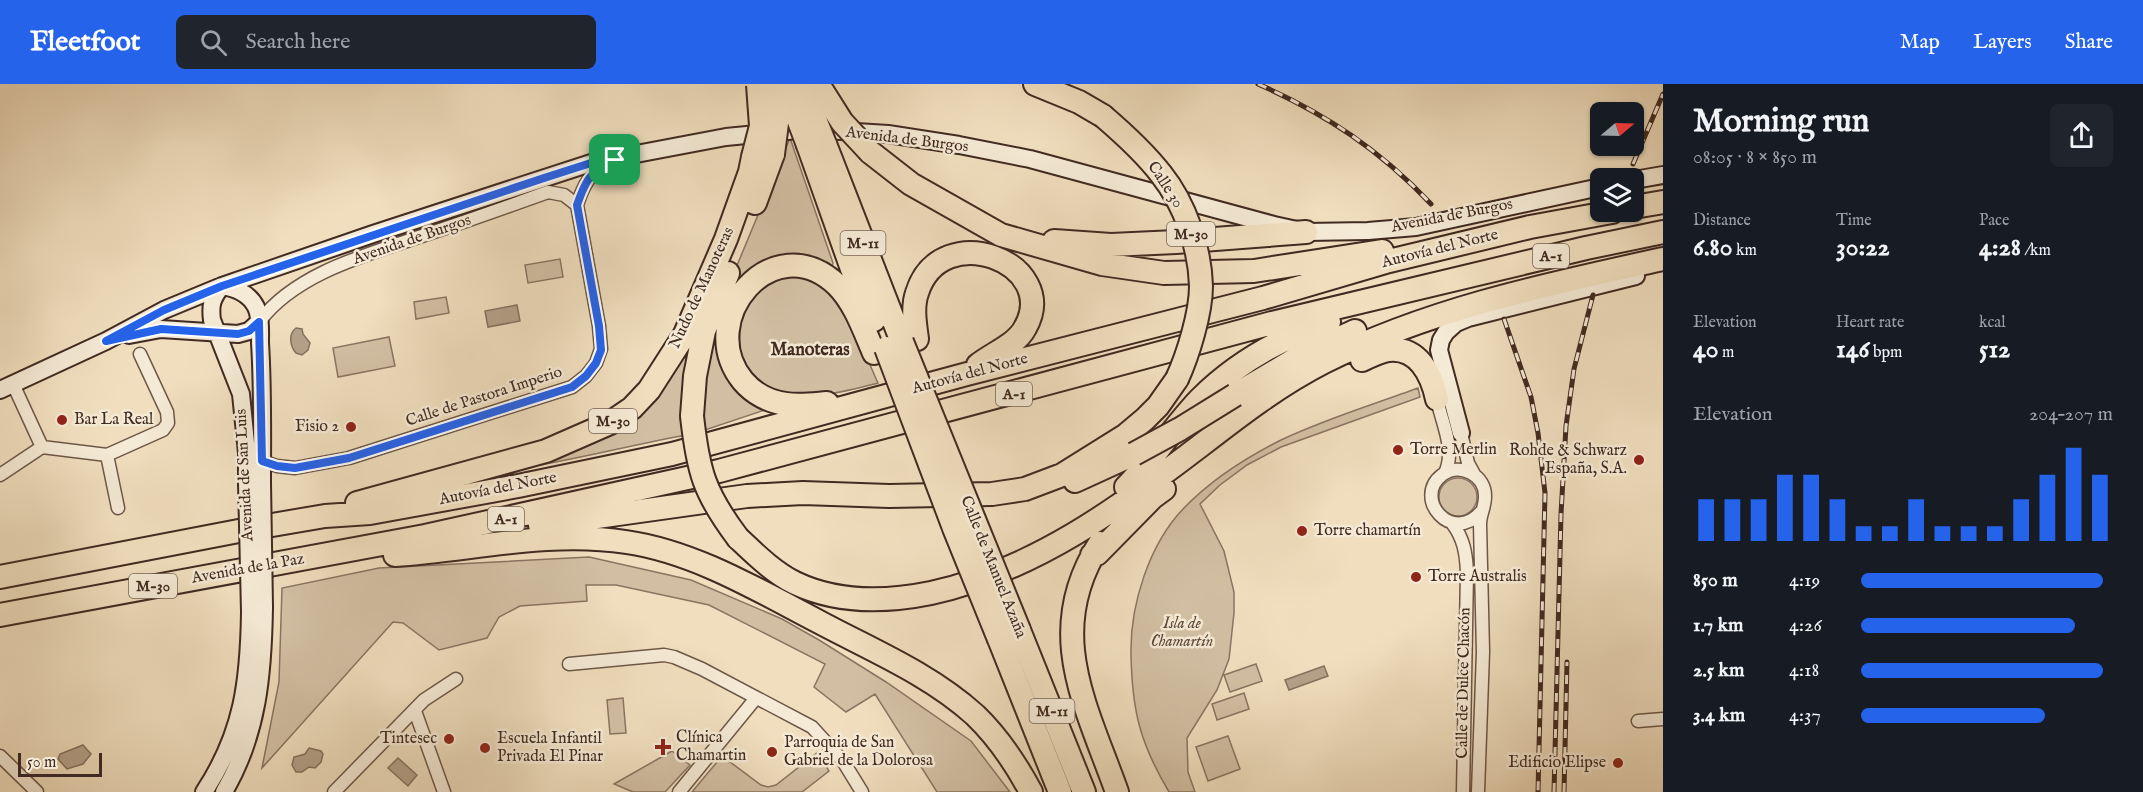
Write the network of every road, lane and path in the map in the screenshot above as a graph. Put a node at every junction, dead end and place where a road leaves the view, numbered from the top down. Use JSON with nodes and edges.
{"nodes":[{"id":1,"x":758,"y":84,"type":"edge"},
{"id":2,"x":818,"y":84,"type":"edge"},
{"id":3,"x":1035,"y":84,"type":"edge"},
{"id":4,"x":782,"y":85,"type":"edge"},
{"id":5,"x":764,"y":154,"type":"junction"},
{"id":6,"x":615,"y":160,"type":"junction"},
{"id":7,"x":1663,"y":175,"type":"edge"},
{"id":8,"x":1644,"y":178,"type":"edge"},
{"id":9,"x":1590,"y":189,"type":"edge"},
{"id":10,"x":1663,"y":202,"type":"edge"},
{"id":11,"x":577,"y":205,"type":"junction"},
{"id":12,"x":1644,"y":205,"type":"edge"},
{"id":13,"x":1590,"y":216,"type":"edge"},
{"id":14,"x":969,"y":217,"type":"junction"},
{"id":15,"x":1306,"y":232,"type":"junction"},
{"id":16,"x":1663,"y":232,"type":"edge"},
{"id":17,"x":1448,"y":247,"type":"junction"},
{"id":18,"x":1663,"y":254,"type":"edge"},
{"id":19,"x":1658,"y":268,"type":"edge"},
{"id":20,"x":1440,"y":282,"type":"junction"},
{"id":21,"x":222,"y":286,"type":"junction"},
{"id":22,"x":259,"y":322,"type":"junction"},
{"id":23,"x":217,"y":334,"type":"junction"},
{"id":24,"x":106,"y":341,"type":"junction"},
{"id":25,"x":895,"y":345,"type":"junction"},
{"id":26,"x":140,"y":354,"type":"dead end"},
{"id":27,"x":967,"y":374,"type":"junction"},
{"id":28,"x":6,"y":387,"type":"edge"},
{"id":29,"x":880,"y":398,"type":"junction"},
{"id":30,"x":1437,"y":399,"type":"joint"},
{"id":31,"x":1461,"y":433,"type":"joint"},
{"id":32,"x":1201,"y":445,"type":"junction"},
{"id":33,"x":42,"y":447,"type":"junction"},
{"id":34,"x":107,"y":455,"type":"junction"},
{"id":35,"x":262,"y":461,"type":"junction"},
{"id":36,"x":1444,"y":474,"type":"junction"},
{"id":37,"x":1474,"y":474,"type":"junction"},
{"id":38,"x":0,"y":475,"type":"edge"},
{"id":39,"x":255,"y":483,"type":"junction"},
{"id":40,"x":1025,"y":489,"type":"junction"},
{"id":41,"x":118,"y":508,"type":"dead end"},
{"id":42,"x":1481,"y":512,"type":"junction"},
{"id":43,"x":325,"y":516,"type":"junction"},
{"id":44,"x":1452,"y":523,"type":"junction"},
{"id":45,"x":425,"y":536,"type":"junction"},
{"id":46,"x":1092,"y":555,"type":"junction"},
{"id":47,"x":306,"y":560,"type":"junction"},
{"id":48,"x":1020,"y":562,"type":"junction"},
{"id":49,"x":0,"y":577,"type":"edge"},
{"id":50,"x":257,"y":610,"type":"junction"},
{"id":51,"x":0,"y":615,"type":"edge"},
{"id":52,"x":1009,"y":634,"type":"junction"},
{"id":53,"x":1483,"y":652,"type":"junction"},
{"id":54,"x":1466,"y":653,"type":"junction"},
{"id":55,"x":568,"y":664,"type":"dead end"},
{"id":56,"x":456,"y":678,"type":"dead end"},
{"id":57,"x":756,"y":698,"type":"junction"},
{"id":58,"x":415,"y":711,"type":"junction"},
{"id":59,"x":1663,"y":719,"type":"edge"},
{"id":60,"x":1638,"y":721,"type":"dead end"},
{"id":61,"x":0,"y":756,"type":"edge"},
{"id":62,"x":1463,"y":788,"type":"edge"},
{"id":63,"x":1478,"y":788,"type":"edge"},
{"id":64,"x":37,"y":792,"type":"edge"},
{"id":65,"x":204,"y":792,"type":"edge"},
{"id":66,"x":224,"y":792,"type":"edge"},
{"id":67,"x":334,"y":792,"type":"edge"},
{"id":68,"x":444,"y":792,"type":"edge"},
{"id":69,"x":679,"y":792,"type":"edge"},
{"id":70,"x":862,"y":792,"type":"edge"},
{"id":71,"x":1031,"y":792,"type":"edge"},
{"id":72,"x":1060,"y":792,"type":"edge"},
{"id":73,"x":1084,"y":792,"type":"edge"},
{"id":74,"x":1117,"y":792,"type":"edge"}],
"edges":[{"from":1,"to":5,"type":"highway","name":"Nudo de Manoteras","number":"M-30","bridge":true},
{"from":2,"to":14,"type":"highway","bridge":true},
{"from":3,"to":40,"type":"highway","name":"Calle 30","number":"M-30","bridge":true},
{"from":4,"to":5,"type":"highway","bridge":true},
{"from":4,"to":25,"type":"highway","number":"M-11","bridge":true},
{"from":5,"to":43,"type":"highway","name":"Nudo de Manoteras","number":"M-30"},
{"from":5,"to":48,"type":"highway","bridge":true},
{"from":6,"to":11,"type":"street"},
{"from":6,"to":15,"type":"street","name":"Avenida de Burgos"},
{"from":6,"to":21,"type":"street","name":"Avenida de Burgos"},
{"from":7,"to":8,"type":"street"},
{"from":9,"to":15,"type":"street","name":"Avenida de Burgos"},
{"from":10,"to":12,"type":"highway"},
{"from":11,"to":22,"type":"street","name":"Avenida de Burgos"},
{"from":11,"to":35,"type":"street","name":"Calle de Pastora Imperio"},
{"from":13,"to":17,"type":"highway","name":"Autovía del Norte","number":"A-1"},
{"from":14,"to":15,"type":"highway"},
{"from":14,"to":17,"type":"highway"},
{"from":16,"to":20,"type":"highway","name":"Autovía del Norte","number":"A-1"},
{"from":17,"to":27,"type":"highway","name":"Autovía del Norte","number":"A-1"},
{"from":18,"to":40,"type":"highway","bridge":true},
{"from":19,"to":31,"type":"street"},
{"from":19,"to":32,"type":"highway"},
{"from":20,"to":45,"type":"highway","name":"Autovía del Norte","number":"A-1"},
{"from":20,"to":48,"type":"highway"},
{"from":21,"to":22,"type":"street"},
{"from":21,"to":23,"type":"street"},
{"from":21,"to":24,"type":"street","name":"Avenida de Burgos"},
{"from":22,"to":23,"type":"street","name":"Avenida de Burgos"},
{"from":22,"to":35,"type":"street","name":"Avenida de San Luis"},
{"from":23,"to":24,"type":"street","name":"Avenida de Burgos"},
{"from":23,"to":39,"type":"street","name":"Avenida de San Luis"},
{"from":24,"to":28,"type":"street","name":"Avenida de Burgos"},
{"from":25,"to":27,"type":"highway"},
{"from":25,"to":29,"type":"highway"},
{"from":25,"to":52,"type":"highway","name":"Calle de Manuel Azaña","number":"M-11","bridge":true},
{"from":25,"to":52,"type":"highway","bridge":true},
{"from":26,"to":34,"type":"street"},
{"from":27,"to":29,"type":"highway","name":"Autovía del Norte","number":"A-1"},
{"from":28,"to":33,"type":"street","name":"Avenida de Burgos"},
{"from":29,"to":43,"type":"highway","name":"Autovía del Norte","number":"A-1"},
{"from":30,"to":36,"type":"street"},
{"from":30,"to":46,"type":"highway"},
{"from":31,"to":37,"type":"street"},
{"from":32,"to":46,"type":"highway"},
{"from":32,"to":48,"type":"highway"},
{"from":33,"to":34,"type":"street"},
{"from":33,"to":38,"type":"street"},
{"from":34,"to":41,"type":"street"},
{"from":35,"to":39,"type":"street","name":"Avenida de San Luis"},
{"from":36,"to":37,"type":"street"},
{"from":36,"to":44,"type":"street"},
{"from":37,"to":42,"type":"street"},
{"from":39,"to":50,"type":"street","name":"Avenida de San Luis","bridge":true},
{"from":40,"to":45,"type":"highway","number":"M-30"},
{"from":42,"to":44,"type":"street"},
{"from":42,"to":53,"type":"street","name":"Calle de Dulce Chacón"},
{"from":43,"to":49,"type":"highway","number":"M-30"},
{"from":44,"to":54,"type":"street","name":"Calle de Dulce Chacón"},
{"from":45,"to":47,"type":"highway","name":"Avenida de la Paz","number":"M-30"},
{"from":46,"to":74,"type":"highway"},
{"from":47,"to":51,"type":"highway","name":"Avenida de la Paz","number":"M-30"},
{"from":47,"to":71,"type":"highway"},
{"from":50,"to":65,"type":"street","name":"Avenida de San Luis"},
{"from":50,"to":66,"type":"street","name":"Avenida de San Luis"},
{"from":52,"to":72,"type":"highway","name":"Calle de Manuel Azaña","number":"M-11"},
{"from":52,"to":73,"type":"highway","name":"Calle de Manuel Azaña","number":"M-11"},
{"from":53,"to":54,"type":"street"},
{"from":53,"to":63,"type":"street","name":"Calle de Dulce Chacón"},
{"from":54,"to":62,"type":"street","name":"Calle de Dulce Chacón"},
{"from":55,"to":57,"type":"street"},
{"from":56,"to":58,"type":"street"},
{"from":57,"to":69,"type":"street"},
{"from":57,"to":70,"type":"street"},
{"from":58,"to":67,"type":"street"},
{"from":58,"to":68,"type":"street"},
{"from":59,"to":60,"type":"street"},
{"from":61,"to":64,"type":"street"},
{"from":62,"to":63,"type":"street","name":"Calle de Dulce Chacón"}]}
